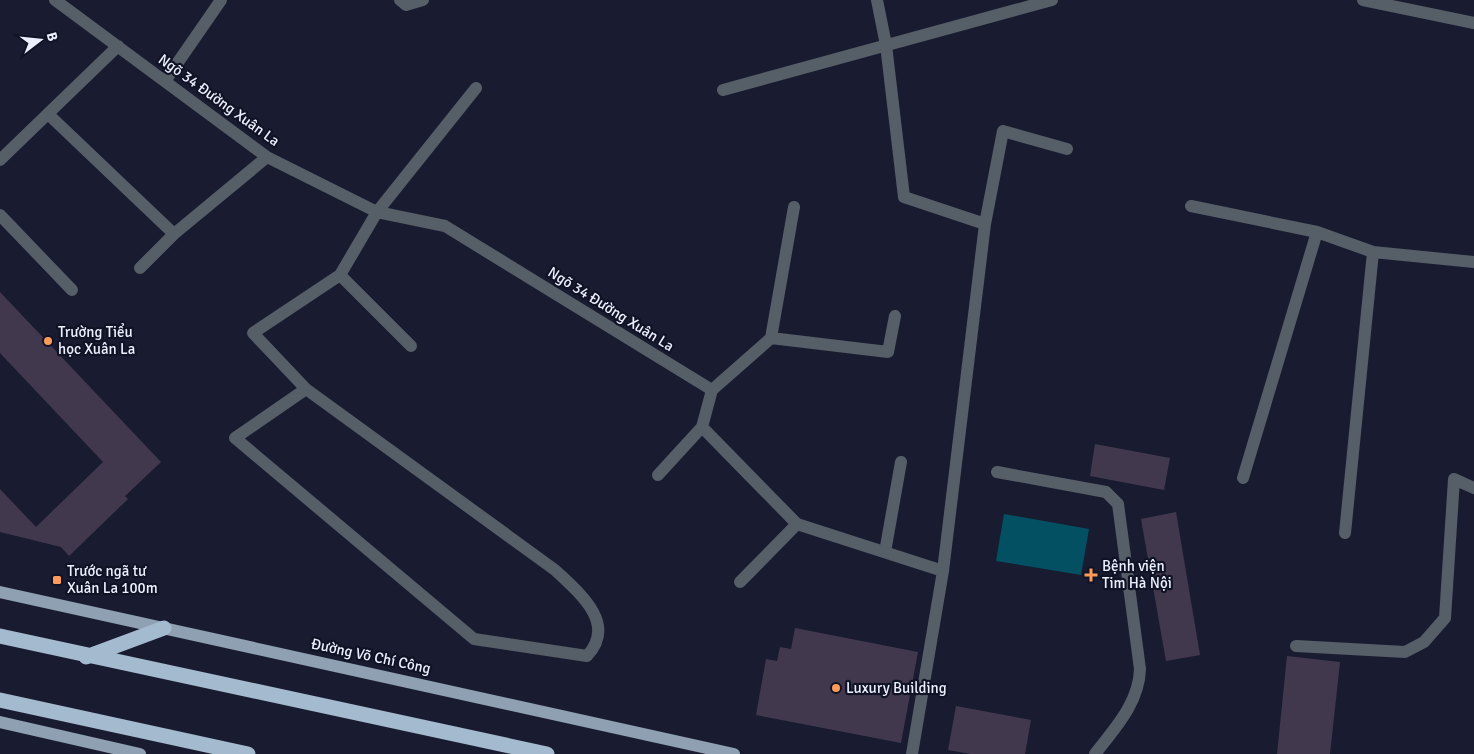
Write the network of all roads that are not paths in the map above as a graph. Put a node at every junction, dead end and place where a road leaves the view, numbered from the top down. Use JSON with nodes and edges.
{"nodes":[{"id":1,"x":55,"y":0,"type":"edge"},
{"id":2,"x":221,"y":0,"type":"edge"},
{"id":3,"x":400,"y":0,"type":"edge"},
{"id":4,"x":423,"y":0,"type":"edge"},
{"id":5,"x":877,"y":0,"type":"edge"},
{"id":6,"x":1052,"y":0,"type":"edge"},
{"id":7,"x":1363,"y":0,"type":"edge"},
{"id":8,"x":1474,"y":23,"type":"edge"},
{"id":9,"x":886,"y":45,"type":"junction"},
{"id":10,"x":118,"y":46,"type":"junction"},
{"id":11,"x":165,"y":81,"type":"junction"},
{"id":12,"x":476,"y":88,"type":"dead end"},
{"id":13,"x":723,"y":90,"type":"dead end"},
{"id":14,"x":48,"y":114,"type":"junction"},
{"id":15,"x":1067,"y":149,"type":"dead end"},
{"id":16,"x":267,"y":157,"type":"junction"},
{"id":17,"x":0,"y":160,"type":"edge"},
{"id":18,"x":1191,"y":206,"type":"dead end"},
{"id":19,"x":794,"y":207,"type":"dead end"},
{"id":20,"x":377,"y":212,"type":"junction"},
{"id":21,"x":0,"y":215,"type":"edge"},
{"id":22,"x":985,"y":224,"type":"junction"},
{"id":23,"x":1317,"y":232,"type":"junction"},
{"id":24,"x":174,"y":234,"type":"junction"},
{"id":25,"x":1373,"y":252,"type":"junction"},
{"id":26,"x":1474,"y":262,"type":"edge"},
{"id":27,"x":140,"y":268,"type":"dead end"},
{"id":28,"x":340,"y":275,"type":"junction"},
{"id":29,"x":72,"y":290,"type":"dead end"},
{"id":30,"x":895,"y":316,"type":"dead end"},
{"id":31,"x":771,"y":338,"type":"junction"},
{"id":32,"x":411,"y":346,"type":"dead end"},
{"id":33,"x":306,"y":390,"type":"junction"},
{"id":34,"x":712,"y":390,"type":"junction"},
{"id":35,"x":702,"y":427,"type":"junction"},
{"id":36,"x":901,"y":462,"type":"dead end"},
{"id":37,"x":997,"y":472,"type":"dead end"},
{"id":38,"x":658,"y":475,"type":"dead end"},
{"id":39,"x":1243,"y":478,"type":"dead end"},
{"id":40,"x":1474,"y":488,"type":"edge"},
{"id":41,"x":798,"y":524,"type":"junction"},
{"id":42,"x":1345,"y":534,"type":"dead end"},
{"id":43,"x":885,"y":552,"type":"junction"},
{"id":44,"x":943,"y":571,"type":"junction"},
{"id":45,"x":740,"y":582,"type":"dead end"},
{"id":46,"x":0,"y":592,"type":"edge"},
{"id":47,"x":164,"y":628,"type":"junction"},
{"id":48,"x":0,"y":636,"type":"edge"},
{"id":49,"x":1296,"y":646,"type":"dead end"},
{"id":50,"x":86,"y":657,"type":"junction"},
{"id":51,"x":0,"y":700,"type":"edge"},
{"id":52,"x":0,"y":722,"type":"edge"},
{"id":53,"x":140,"y":754,"type":"edge"},
{"id":54,"x":248,"y":754,"type":"edge"},
{"id":55,"x":547,"y":754,"type":"edge"},
{"id":56,"x":734,"y":754,"type":"edge"},
{"id":57,"x":912,"y":754,"type":"edge"},
{"id":58,"x":1095,"y":754,"type":"edge"}],
"edges":[{"from":1,"to":10,"type":"street","name":"Ngõ 34 Đường Xuân La"},
{"from":2,"to":11,"type":"street"},
{"from":3,"to":4,"type":"street"},
{"from":5,"to":9,"type":"street"},
{"from":6,"to":9,"type":"street"},
{"from":7,"to":8,"type":"street"},
{"from":9,"to":13,"type":"street"},
{"from":9,"to":22,"type":"street"},
{"from":10,"to":11,"type":"street","name":"Ngõ 34 Đường Xuân La"},
{"from":10,"to":14,"type":"street"},
{"from":11,"to":16,"type":"street","name":"Ngõ 34 Đường Xuân La"},
{"from":12,"to":20,"type":"street"},
{"from":14,"to":17,"type":"street"},
{"from":14,"to":24,"type":"street"},
{"from":15,"to":22,"type":"street"},
{"from":16,"to":20,"type":"street","name":"Ngõ 34 Đường Xuân La"},
{"from":16,"to":24,"type":"street"},
{"from":18,"to":23,"type":"street"},
{"from":19,"to":31,"type":"street"},
{"from":20,"to":28,"type":"street"},
{"from":20,"to":34,"type":"street","name":"Ngõ 34 Đường Xuân La"},
{"from":21,"to":29,"type":"street"},
{"from":22,"to":44,"type":"street"},
{"from":23,"to":25,"type":"street"},
{"from":23,"to":39,"type":"street"},
{"from":24,"to":27,"type":"street"},
{"from":25,"to":26,"type":"street"},
{"from":25,"to":42,"type":"street"},
{"from":28,"to":32,"type":"street"},
{"from":28,"to":33,"type":"street"},
{"from":30,"to":31,"type":"street"},
{"from":31,"to":34,"type":"street"},
{"from":33,"to":33,"type":"street"},
{"from":34,"to":35,"type":"street"},
{"from":35,"to":38,"type":"street"},
{"from":35,"to":41,"type":"street"},
{"from":36,"to":43,"type":"street"},
{"from":37,"to":58,"type":"street"},
{"from":40,"to":49,"type":"street"},
{"from":41,"to":43,"type":"street"},
{"from":41,"to":45,"type":"street"},
{"from":43,"to":44,"type":"street"},
{"from":44,"to":57,"type":"street"},
{"from":46,"to":47,"type":"main road","name":"Đường Võ Chí Công"},
{"from":47,"to":50,"type":"highway"},
{"from":47,"to":56,"type":"main road","name":"Đường Võ Chí Công"},
{"from":48,"to":50,"type":"highway"},
{"from":50,"to":55,"type":"highway"},
{"from":51,"to":54,"type":"highway"},
{"from":52,"to":53,"type":"main road"}]}
